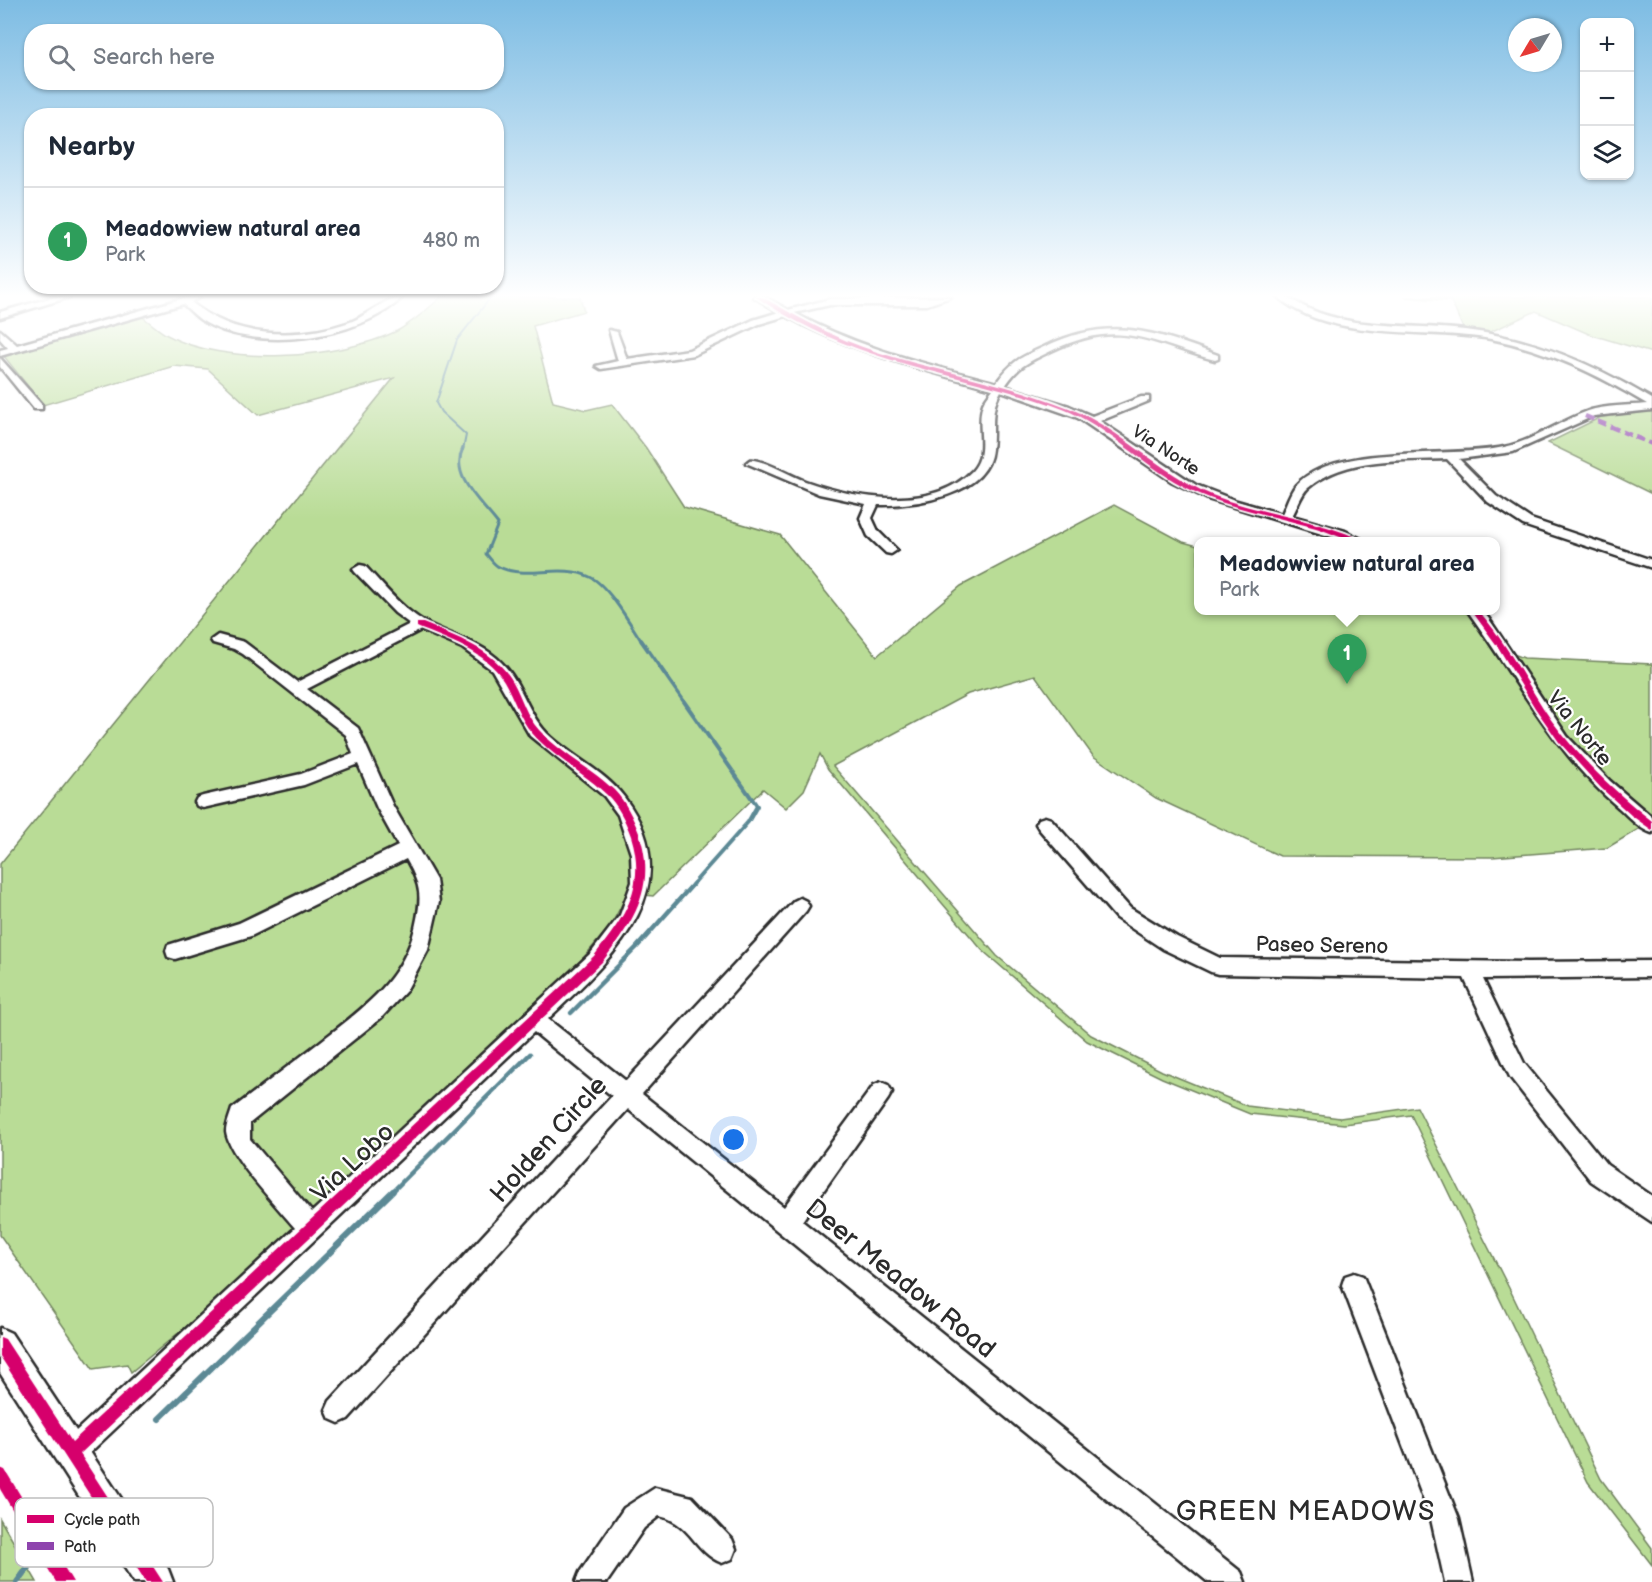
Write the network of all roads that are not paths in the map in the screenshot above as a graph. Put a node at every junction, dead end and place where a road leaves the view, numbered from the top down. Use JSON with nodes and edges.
{"nodes":[{"id":1,"x":8,"y":371,"type":"edge"},
{"id":2,"x":944,"y":371,"type":"edge"},
{"id":3,"x":1011,"y":371,"type":"edge"},
{"id":4,"x":1599,"y":371,"type":"edge"},
{"id":5,"x":1001,"y":387,"type":"junction"},
{"id":6,"x":1145,"y":399,"type":"dead end"},
{"id":7,"x":1652,"y":405,"type":"edge"},
{"id":8,"x":38,"y":407,"type":"dead end"},
{"id":9,"x":1092,"y":420,"type":"junction"},
{"id":10,"x":1450,"y":456,"type":"junction"},
{"id":11,"x":752,"y":463,"type":"dead end"},
{"id":12,"x":873,"y":502,"type":"junction"},
{"id":13,"x":1286,"y":517,"type":"junction"},
{"id":14,"x":1346,"y":537,"type":"edge"},
{"id":15,"x":891,"y":550,"type":"dead end"},
{"id":16,"x":1652,"y":564,"type":"edge"},
{"id":17,"x":360,"y":570,"type":"dead end"},
{"id":18,"x":1479,"y":615,"type":"edge"},
{"id":19,"x":420,"y":625,"type":"junction"},
{"id":20,"x":218,"y":640,"type":"dead end"},
{"id":21,"x":297,"y":688,"type":"junction"},
{"id":22,"x":361,"y":757,"type":"junction"},
{"id":23,"x":203,"y":802,"type":"dead end"},
{"id":24,"x":1045,"y":824,"type":"dead end"},
{"id":25,"x":1652,"y":826,"type":"edge"},
{"id":26,"x":409,"y":849,"type":"junction"},
{"id":27,"x":800,"y":906,"type":"dead end"},
{"id":28,"x":175,"y":951,"type":"dead end"},
{"id":29,"x":1469,"y":969,"type":"junction"},
{"id":30,"x":1652,"y":969,"type":"edge"},
{"id":31,"x":534,"y":1020,"type":"junction"},
{"id":32,"x":881,"y":1092,"type":"dead end"},
{"id":33,"x":627,"y":1095,"type":"junction"},
{"id":34,"x":1652,"y":1210,"type":"edge"},
{"id":35,"x":787,"y":1222,"type":"junction"},
{"id":36,"x":310,"y":1229,"type":"junction"},
{"id":37,"x":1354,"y":1286,"type":"dead end"},
{"id":38,"x":0,"y":1344,"type":"edge"},
{"id":39,"x":339,"y":1410,"type":"dead end"},
{"id":40,"x":71,"y":1453,"type":"junction"},
{"id":41,"x":100,"y":1498,"type":"edge"},
{"id":42,"x":722,"y":1549,"type":"dead end"},
{"id":43,"x":145,"y":1567,"type":"edge"},
{"id":44,"x":155,"y":1582,"type":"edge"},
{"id":45,"x":590,"y":1582,"type":"edge"},
{"id":46,"x":1231,"y":1582,"type":"edge"},
{"id":47,"x":1459,"y":1582,"type":"edge"}],
"edges":[{"from":1,"to":8,"type":"street"},
{"from":2,"to":5,"type":"street","name":"Via Norte"},
{"from":3,"to":5,"type":"street"},
{"from":4,"to":7,"type":"street"},
{"from":5,"to":9,"type":"street","name":"Via Norte"},
{"from":5,"to":12,"type":"street"},
{"from":6,"to":9,"type":"street"},
{"from":7,"to":10,"type":"street"},
{"from":9,"to":13,"type":"street","name":"Via Norte"},
{"from":10,"to":13,"type":"street"},
{"from":10,"to":16,"type":"street"},
{"from":11,"to":12,"type":"street"},
{"from":12,"to":15,"type":"street"},
{"from":13,"to":14,"type":"street","name":"Via Norte"},
{"from":17,"to":19,"type":"street"},
{"from":18,"to":25,"type":"street","name":"Via Norte"},
{"from":19,"to":21,"type":"street"},
{"from":19,"to":31,"type":"street","name":"Via Lobo"},
{"from":20,"to":21,"type":"street"},
{"from":21,"to":22,"type":"street"},
{"from":22,"to":23,"type":"street"},
{"from":22,"to":26,"type":"street"},
{"from":24,"to":29,"type":"street","name":"Paseo Sereno"},
{"from":26,"to":28,"type":"street"},
{"from":26,"to":36,"type":"street"},
{"from":27,"to":33,"type":"street","name":"Holden Circle"},
{"from":29,"to":30,"type":"street","name":"Paseo Sereno"},
{"from":29,"to":34,"type":"street"},
{"from":31,"to":33,"type":"street","name":"Deer Meadow Road"},
{"from":31,"to":36,"type":"street","name":"Via Lobo"},
{"from":32,"to":35,"type":"street"},
{"from":33,"to":35,"type":"street","name":"Deer Meadow Road"},
{"from":33,"to":39,"type":"street","name":"Holden Circle"},
{"from":35,"to":46,"type":"street","name":"Deer Meadow Road"},
{"from":36,"to":40,"type":"street","name":"Via Lobo"},
{"from":37,"to":47,"type":"street"},
{"from":38,"to":40,"type":"main road"},
{"from":40,"to":41,"type":"main road"},
{"from":42,"to":45,"type":"street"},
{"from":43,"to":44,"type":"main road"}]}
